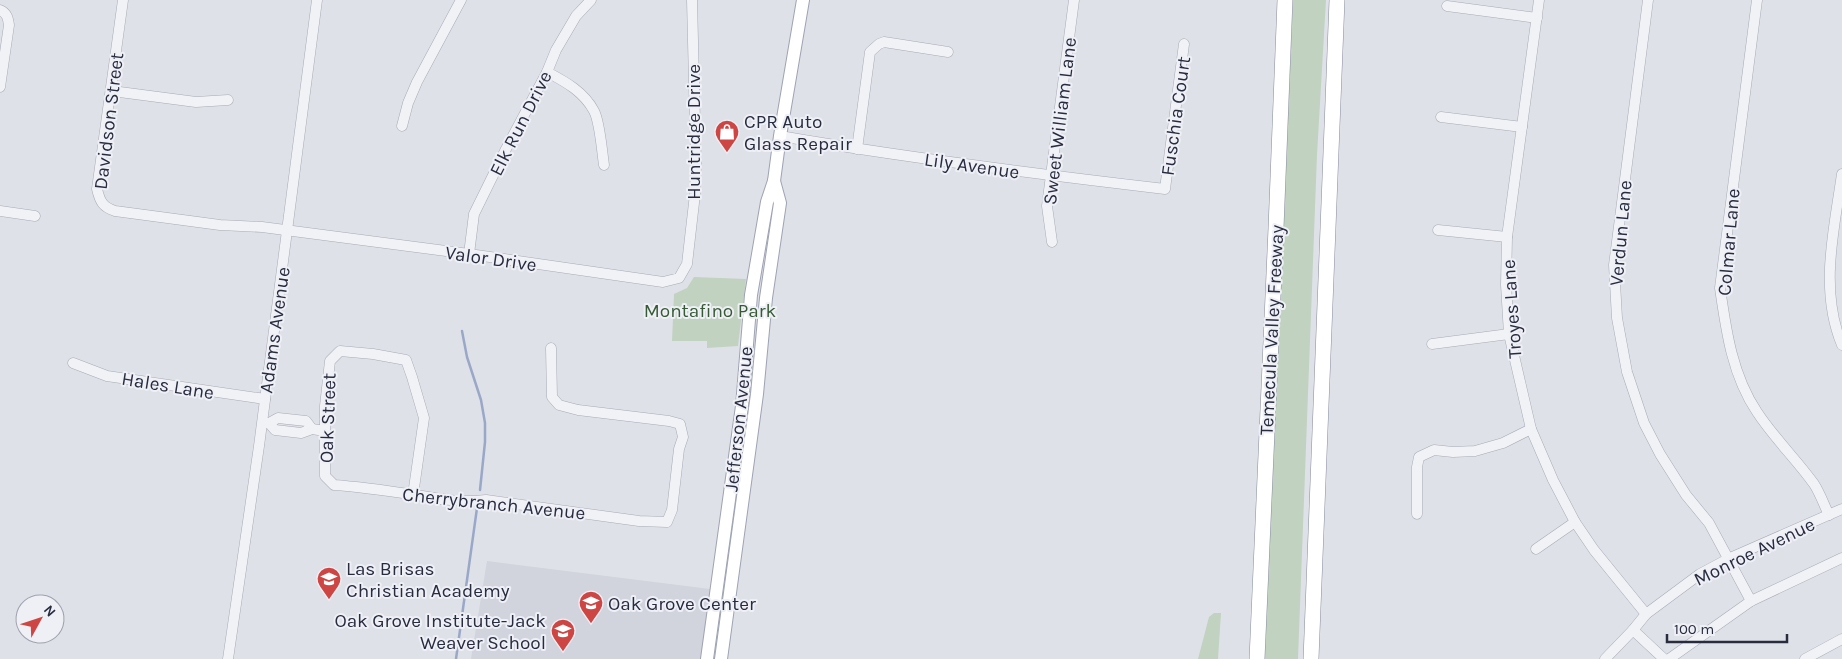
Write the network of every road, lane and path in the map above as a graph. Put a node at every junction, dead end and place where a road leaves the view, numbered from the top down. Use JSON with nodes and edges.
{"nodes":[{"id":1,"x":123,"y":0,"type":"edge"},
{"id":2,"x":317,"y":0,"type":"edge"},
{"id":3,"x":461,"y":0,"type":"edge"},
{"id":4,"x":591,"y":0,"type":"edge"},
{"id":5,"x":692,"y":0,"type":"edge"},
{"id":6,"x":803,"y":0,"type":"edge"},
{"id":7,"x":1074,"y":0,"type":"edge"},
{"id":8,"x":1285,"y":0,"type":"edge"},
{"id":9,"x":1337,"y":0,"type":"edge"},
{"id":10,"x":1540,"y":0,"type":"edge"},
{"id":11,"x":1648,"y":0,"type":"edge"},
{"id":12,"x":1757,"y":0,"type":"edge"},
{"id":13,"x":1448,"y":6,"type":"dead end"},
{"id":14,"x":0,"y":10,"type":"edge"},
{"id":15,"x":1537,"y":18,"type":"junction"},
{"id":16,"x":1184,"y":44,"type":"dead end"},
{"id":17,"x":948,"y":52,"type":"dead end"},
{"id":18,"x":547,"y":72,"type":"junction"},
{"id":19,"x":0,"y":87,"type":"edge"},
{"id":20,"x":112,"y":91,"type":"junction"},
{"id":21,"x":228,"y":100,"type":"dead end"},
{"id":22,"x":1441,"y":117,"type":"dead end"},
{"id":23,"x":402,"y":126,"type":"dead end"},
{"id":24,"x":1522,"y":127,"type":"junction"},
{"id":25,"x":780,"y":136,"type":"junction"},
{"id":26,"x":857,"y":150,"type":"junction"},
{"id":27,"x":604,"y":165,"type":"dead end"},
{"id":28,"x":1842,"y":174,"type":"edge"},
{"id":29,"x":1052,"y":176,"type":"junction"},
{"id":30,"x":774,"y":181,"type":"junction"},
{"id":31,"x":1165,"y":189,"type":"joint"},
{"id":32,"x":0,"y":211,"type":"edge"},
{"id":33,"x":35,"y":216,"type":"dead end"},
{"id":34,"x":1438,"y":230,"type":"dead end"},
{"id":35,"x":287,"y":231,"type":"junction"},
{"id":36,"x":1507,"y":237,"type":"junction"},
{"id":37,"x":1052,"y":242,"type":"dead end"},
{"id":38,"x":470,"y":254,"type":"junction"},
{"id":39,"x":687,"y":264,"type":"joint"},
{"id":40,"x":1509,"y":334,"type":"junction"},
{"id":41,"x":1432,"y":344,"type":"dead end"},
{"id":42,"x":1842,"y":345,"type":"edge"},
{"id":43,"x":551,"y":348,"type":"dead end"},
{"id":44,"x":73,"y":363,"type":"dead end"},
{"id":45,"x":265,"y":399,"type":"junction"},
{"id":46,"x":742,"y":406,"type":"junction"},
{"id":47,"x":293,"y":420,"type":"junction"},
{"id":48,"x":265,"y":423,"type":"junction"},
{"id":49,"x":312,"y":429,"type":"junction"},
{"id":50,"x":1531,"y":429,"type":"junction"},
{"id":51,"x":325,"y":431,"type":"junction"},
{"id":52,"x":292,"y":432,"type":"junction"},
{"id":53,"x":325,"y":476,"type":"joint"},
{"id":54,"x":413,"y":495,"type":"junction"},
{"id":55,"x":1842,"y":509,"type":"edge"},
{"id":56,"x":1417,"y":514,"type":"dead end"},
{"id":57,"x":1829,"y":515,"type":"junction"},
{"id":58,"x":1575,"y":522,"type":"junction"},
{"id":59,"x":739,"y":530,"type":"junction"},
{"id":60,"x":1536,"y":549,"type":"dead end"},
{"id":61,"x":1730,"y":558,"type":"junction"},
{"id":62,"x":1842,"y":558,"type":"edge"},
{"id":63,"x":1751,"y":601,"type":"junction"},
{"id":64,"x":1646,"y":614,"type":"junction"},
{"id":65,"x":1633,"y":630,"type":"junction"},
{"id":66,"x":1842,"y":639,"type":"edge"},
{"id":67,"x":228,"y":659,"type":"edge"},
{"id":68,"x":707,"y":659,"type":"edge"},
{"id":69,"x":721,"y":659,"type":"edge"},
{"id":70,"x":1257,"y":659,"type":"edge"},
{"id":71,"x":1310,"y":659,"type":"edge"},
{"id":72,"x":1605,"y":659,"type":"edge"},
{"id":73,"x":1664,"y":659,"type":"edge"},
{"id":74,"x":1669,"y":659,"type":"edge"},
{"id":75,"x":1805,"y":659,"type":"edge"}],
"edges":[{"from":1,"to":20,"type":"street","name":"Davidson Street"},
{"from":2,"to":35,"type":"street","name":"Adams Avenue"},
{"from":3,"to":23,"type":"street"},
{"from":4,"to":18,"type":"street","name":"Elk Run Drive"},
{"from":5,"to":39,"type":"street","name":"Huntridge Drive"},
{"from":6,"to":25,"type":"main road","name":"Jefferson Avenue"},
{"from":7,"to":29,"type":"street","name":"Sweet William Lane"},
{"from":8,"to":70,"type":"highway","name":"Temecula Valley Freeway"},
{"from":9,"to":71,"type":"highway"},
{"from":10,"to":15,"type":"street","name":"Troyes Lane"},
{"from":11,"to":61,"type":"street","name":"Verdun Lane"},
{"from":12,"to":57,"type":"street","name":"Colmar Lane"},
{"from":13,"to":15,"type":"street"},
{"from":14,"to":19,"type":"street"},
{"from":15,"to":24,"type":"street","name":"Troyes Lane"},
{"from":16,"to":31,"type":"street","name":"Fuschia Court"},
{"from":17,"to":26,"type":"street"},
{"from":18,"to":27,"type":"street"},
{"from":18,"to":38,"type":"street","name":"Elk Run Drive"},
{"from":20,"to":21,"type":"street"},
{"from":20,"to":35,"type":"street","name":"Davidson Street"},
{"from":22,"to":24,"type":"street"},
{"from":24,"to":36,"type":"street","name":"Troyes Lane"},
{"from":25,"to":26,"type":"street","name":"Lily Avenue"},
{"from":25,"to":30,"type":"main road","name":"Jefferson Avenue"},
{"from":26,"to":29,"type":"street","name":"Lily Avenue"},
{"from":28,"to":42,"type":"street"},
{"from":29,"to":31,"type":"street","name":"Lily Avenue"},
{"from":29,"to":37,"type":"street","name":"Sweet William Lane"},
{"from":30,"to":46,"type":"main road","name":"Jefferson Avenue"},
{"from":30,"to":59,"type":"main road","name":"Jefferson Avenue"},
{"from":32,"to":33,"type":"street"},
{"from":34,"to":36,"type":"street"},
{"from":35,"to":38,"type":"street","name":"Valor Drive"},
{"from":35,"to":45,"type":"street","name":"Adams Avenue"},
{"from":36,"to":40,"type":"street","name":"Troyes Lane"},
{"from":38,"to":39,"type":"street","name":"Valor Drive"},
{"from":40,"to":41,"type":"street"},
{"from":40,"to":50,"type":"street","name":"Troyes Lane"},
{"from":43,"to":54,"type":"street","name":"Cherrybranch Avenue"},
{"from":44,"to":45,"type":"street","name":"Hales Lane"},
{"from":45,"to":48,"type":"street","name":"Adams Avenue"},
{"from":46,"to":59,"type":"main road"},
{"from":46,"to":68,"type":"main road","name":"Jefferson Avenue"},
{"from":47,"to":48,"type":"street"},
{"from":47,"to":49,"type":"street"},
{"from":47,"to":52,"type":"street"},
{"from":48,"to":52,"type":"street"},
{"from":48,"to":67,"type":"street","name":"Adams Avenue"},
{"from":49,"to":51,"type":"street"},
{"from":49,"to":52,"type":"street"},
{"from":50,"to":56,"type":"street"},
{"from":50,"to":58,"type":"street","name":"Troyes Lane"},
{"from":51,"to":53,"type":"street","name":"Oak Street"},
{"from":51,"to":54,"type":"street","name":"Oak Street"},
{"from":53,"to":54,"type":"street","name":"Cherrybranch Avenue"},
{"from":55,"to":57,"type":"street","name":"Monroe Avenue"},
{"from":57,"to":61,"type":"street","name":"Monroe Avenue"},
{"from":58,"to":60,"type":"street"},
{"from":58,"to":64,"type":"street","name":"Troyes Lane"},
{"from":59,"to":69,"type":"main road","name":"Jefferson Avenue"},
{"from":61,"to":63,"type":"street","name":"Verdun Lane"},
{"from":61,"to":64,"type":"street","name":"Monroe Avenue"},
{"from":62,"to":63,"type":"street"},
{"from":63,"to":74,"type":"street"},
{"from":64,"to":65,"type":"street","name":"Monroe Avenue"},
{"from":65,"to":72,"type":"street","name":"Monroe Avenue"},
{"from":65,"to":73,"type":"street"},
{"from":66,"to":75,"type":"street"}]}
